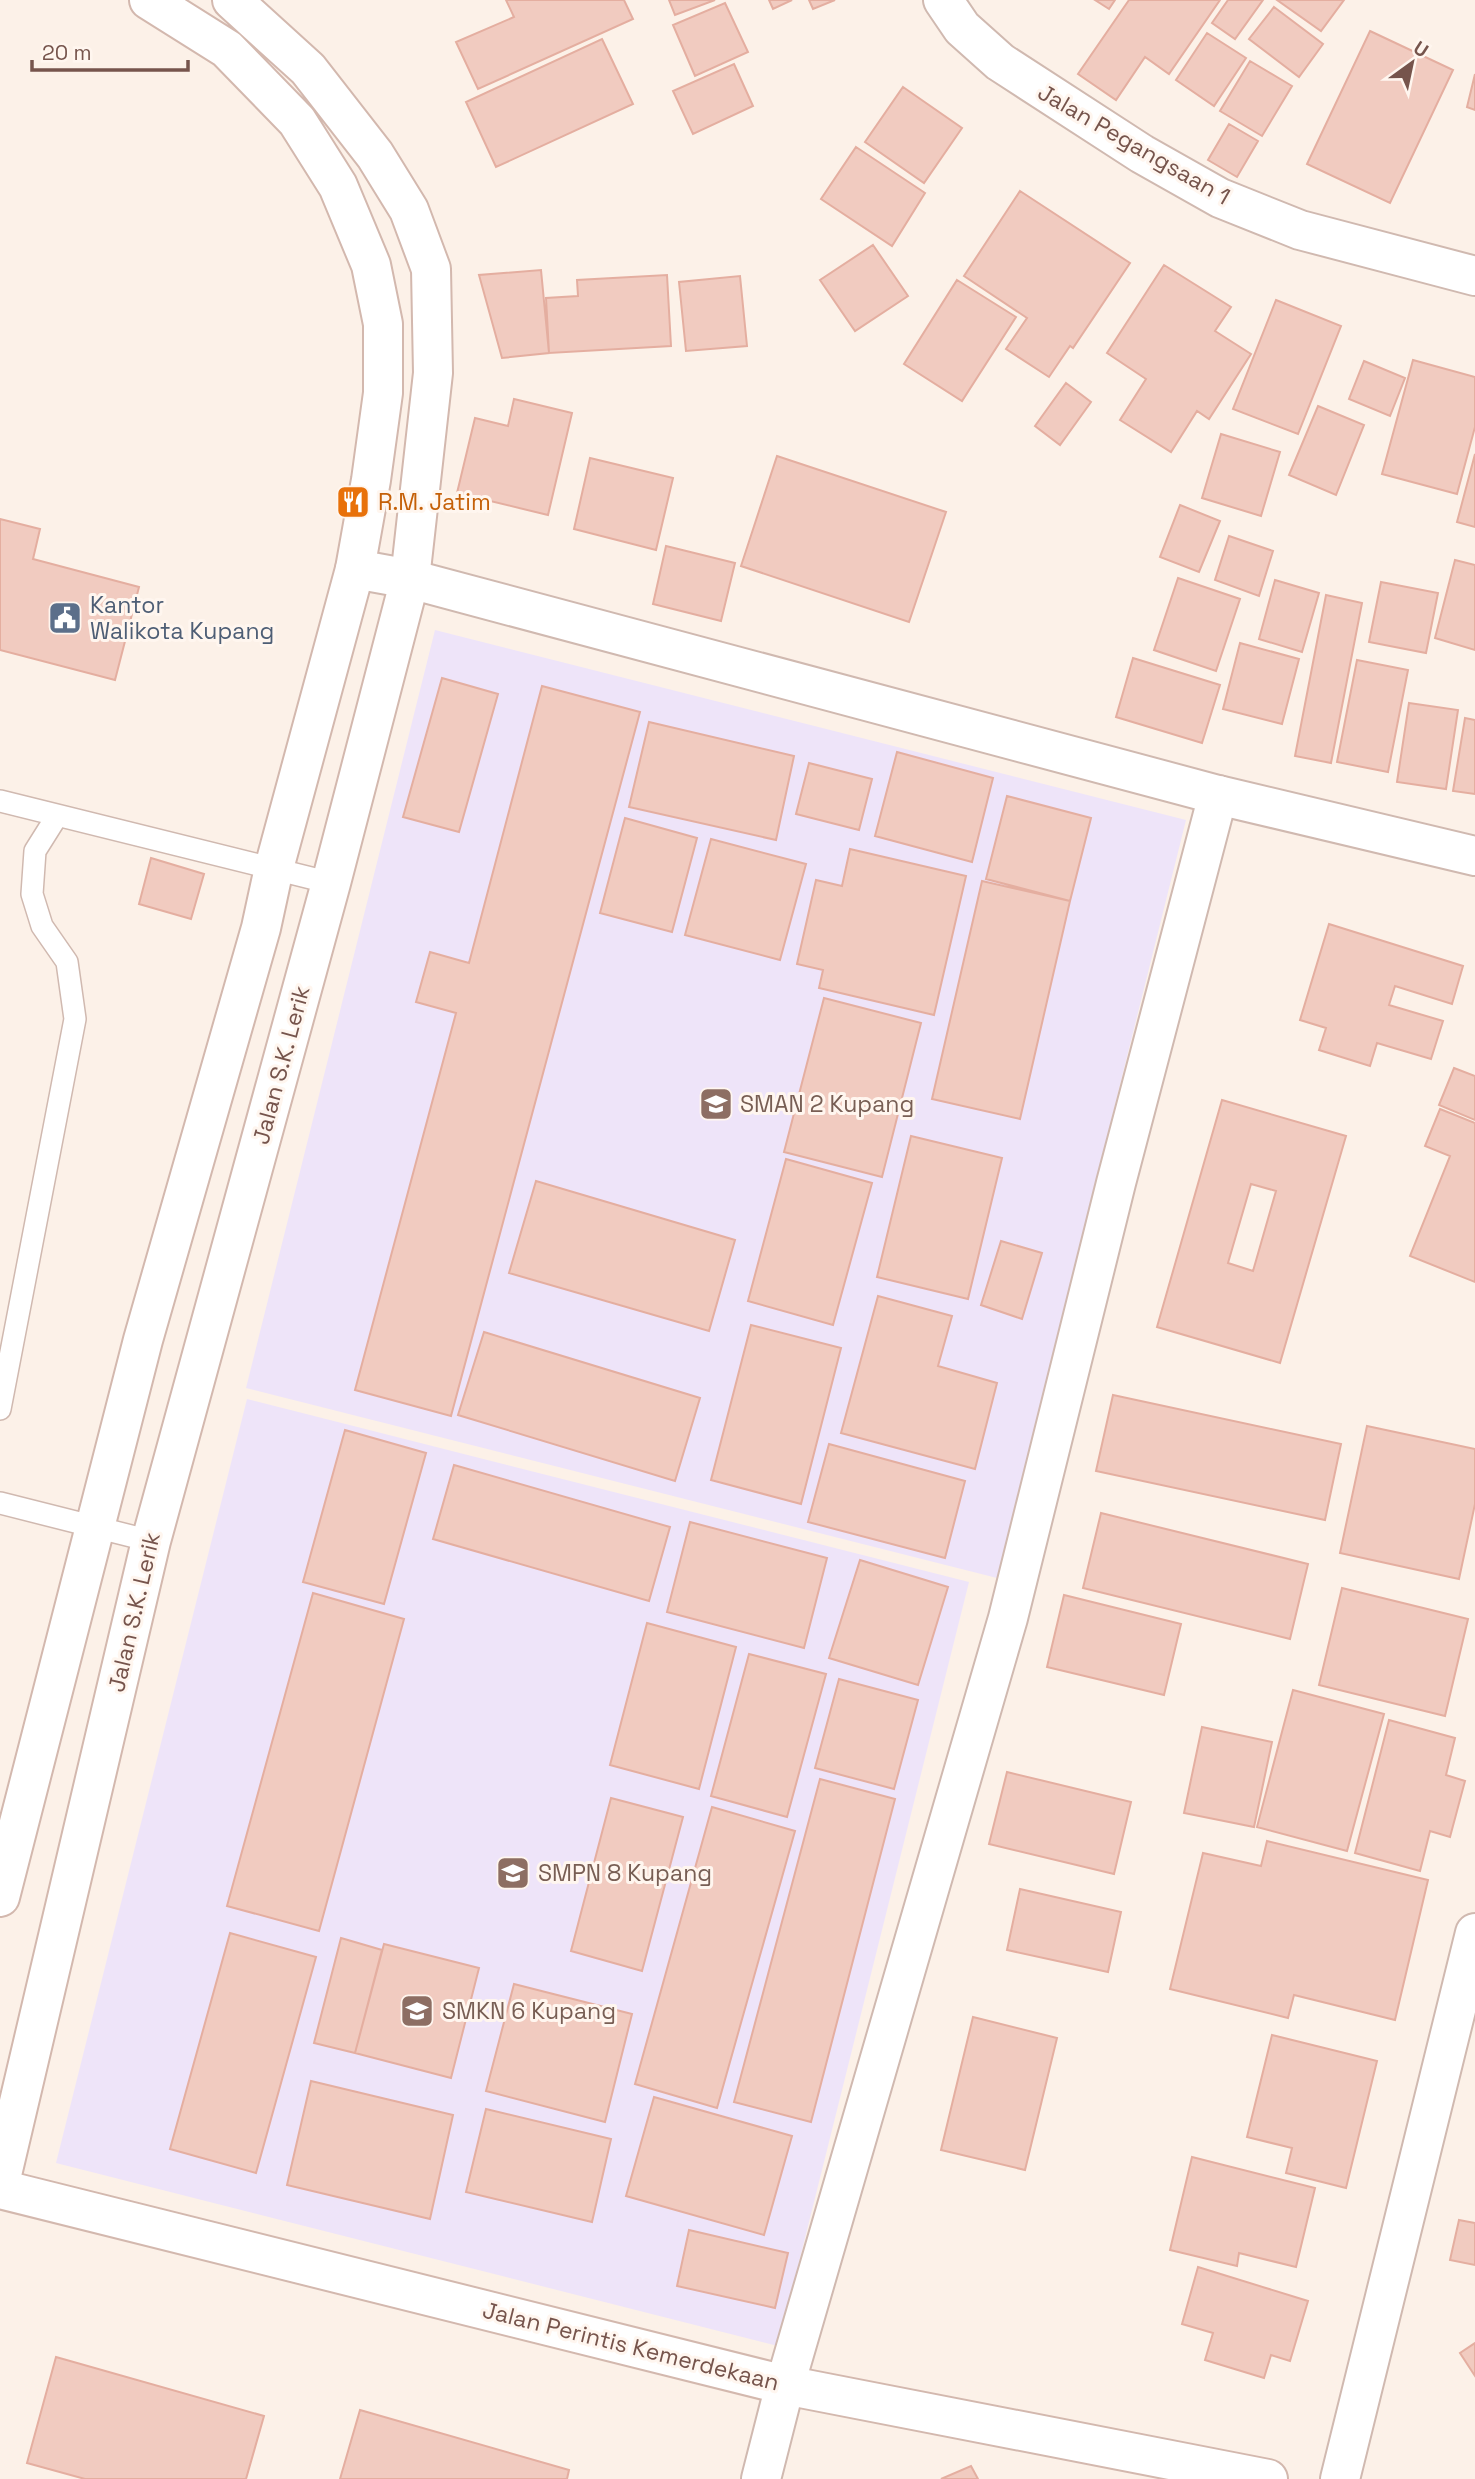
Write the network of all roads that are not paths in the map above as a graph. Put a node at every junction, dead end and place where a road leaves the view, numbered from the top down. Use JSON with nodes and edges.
{"nodes":[{"id":1,"x":149,"y":0,"type":"edge"},
{"id":2,"x":232,"y":0,"type":"edge"},
{"id":3,"x":943,"y":0,"type":"edge"},
{"id":4,"x":1475,"y":276,"type":"edge"},
{"id":5,"x":355,"y":569,"type":"junction"},
{"id":6,"x":411,"y":579,"type":"junction"},
{"id":7,"x":1218,"y":795,"type":"junction"},
{"id":8,"x":0,"y":801,"type":"edge"},
{"id":9,"x":57,"y":817,"type":"junction"},
{"id":10,"x":1475,"y":856,"type":"edge"},
{"id":11,"x":274,"y":868,"type":"junction"},
{"id":12,"x":331,"y":883,"type":"junction"},
{"id":13,"x":195,"y":1165,"type":"junction"},
{"id":14,"x":247,"y":1188,"type":"junction"},
{"id":15,"x":0,"y":1409,"type":"edge"},
{"id":16,"x":0,"y":1503,"type":"edge"},
{"id":17,"x":95,"y":1528,"type":"junction"},
{"id":18,"x":151,"y":1541,"type":"junction"},
{"id":19,"x":0,"y":1897,"type":"edge"},
{"id":20,"x":1475,"y":1933,"type":"edge"},
{"id":21,"x":1466,"y":2006,"type":"edge"},
{"id":22,"x":0,"y":2183,"type":"edge"},
{"id":23,"x":0,"y":2189,"type":"edge"},
{"id":24,"x":785,"y":2385,"type":"junction"},
{"id":25,"x":761,"y":2479,"type":"edge"},
{"id":26,"x":1268,"y":2479,"type":"edge"},
{"id":27,"x":1340,"y":2479,"type":"edge"}],
"edges":[{"from":1,"to":5,"type":"main road"},
{"from":2,"to":6,"type":"main road","name":"Jalan S.K. Lerik"},
{"from":3,"to":4,"type":"main road","name":"Jalan Pegangsaan 1"},
{"from":5,"to":6,"type":"main road"},
{"from":5,"to":11,"type":"main road"},
{"from":6,"to":7,"type":"main road"},
{"from":6,"to":12,"type":"main road","name":"Jalan S.K. Lerik"},
{"from":7,"to":10,"type":"main road"},
{"from":7,"to":24,"type":"main road"},
{"from":8,"to":9,"type":"lane"},
{"from":9,"to":11,"type":"lane"},
{"from":9,"to":15,"type":"lane"},
{"from":11,"to":12,"type":"lane"},
{"from":11,"to":13,"type":"main road"},
{"from":12,"to":14,"type":"main road","name":"Jalan S.K. Lerik"},
{"from":13,"to":14,"type":"main road"},
{"from":13,"to":17,"type":"main road"},
{"from":14,"to":18,"type":"main road","name":"Jalan S.K. Lerik"},
{"from":16,"to":17,"type":"lane"},
{"from":17,"to":18,"type":"lane"},
{"from":17,"to":19,"type":"main road"},
{"from":18,"to":22,"type":"main road","name":"Jalan S.K. Lerik"},
{"from":20,"to":21,"type":"main road"},
{"from":21,"to":27,"type":"main road"},
{"from":23,"to":24,"type":"main road","name":"Jalan Perintis Kemerdekaan"},
{"from":24,"to":25,"type":"main road"},
{"from":24,"to":26,"type":"main road","name":"Jalan Perintis Kemerdekaan"}]}
